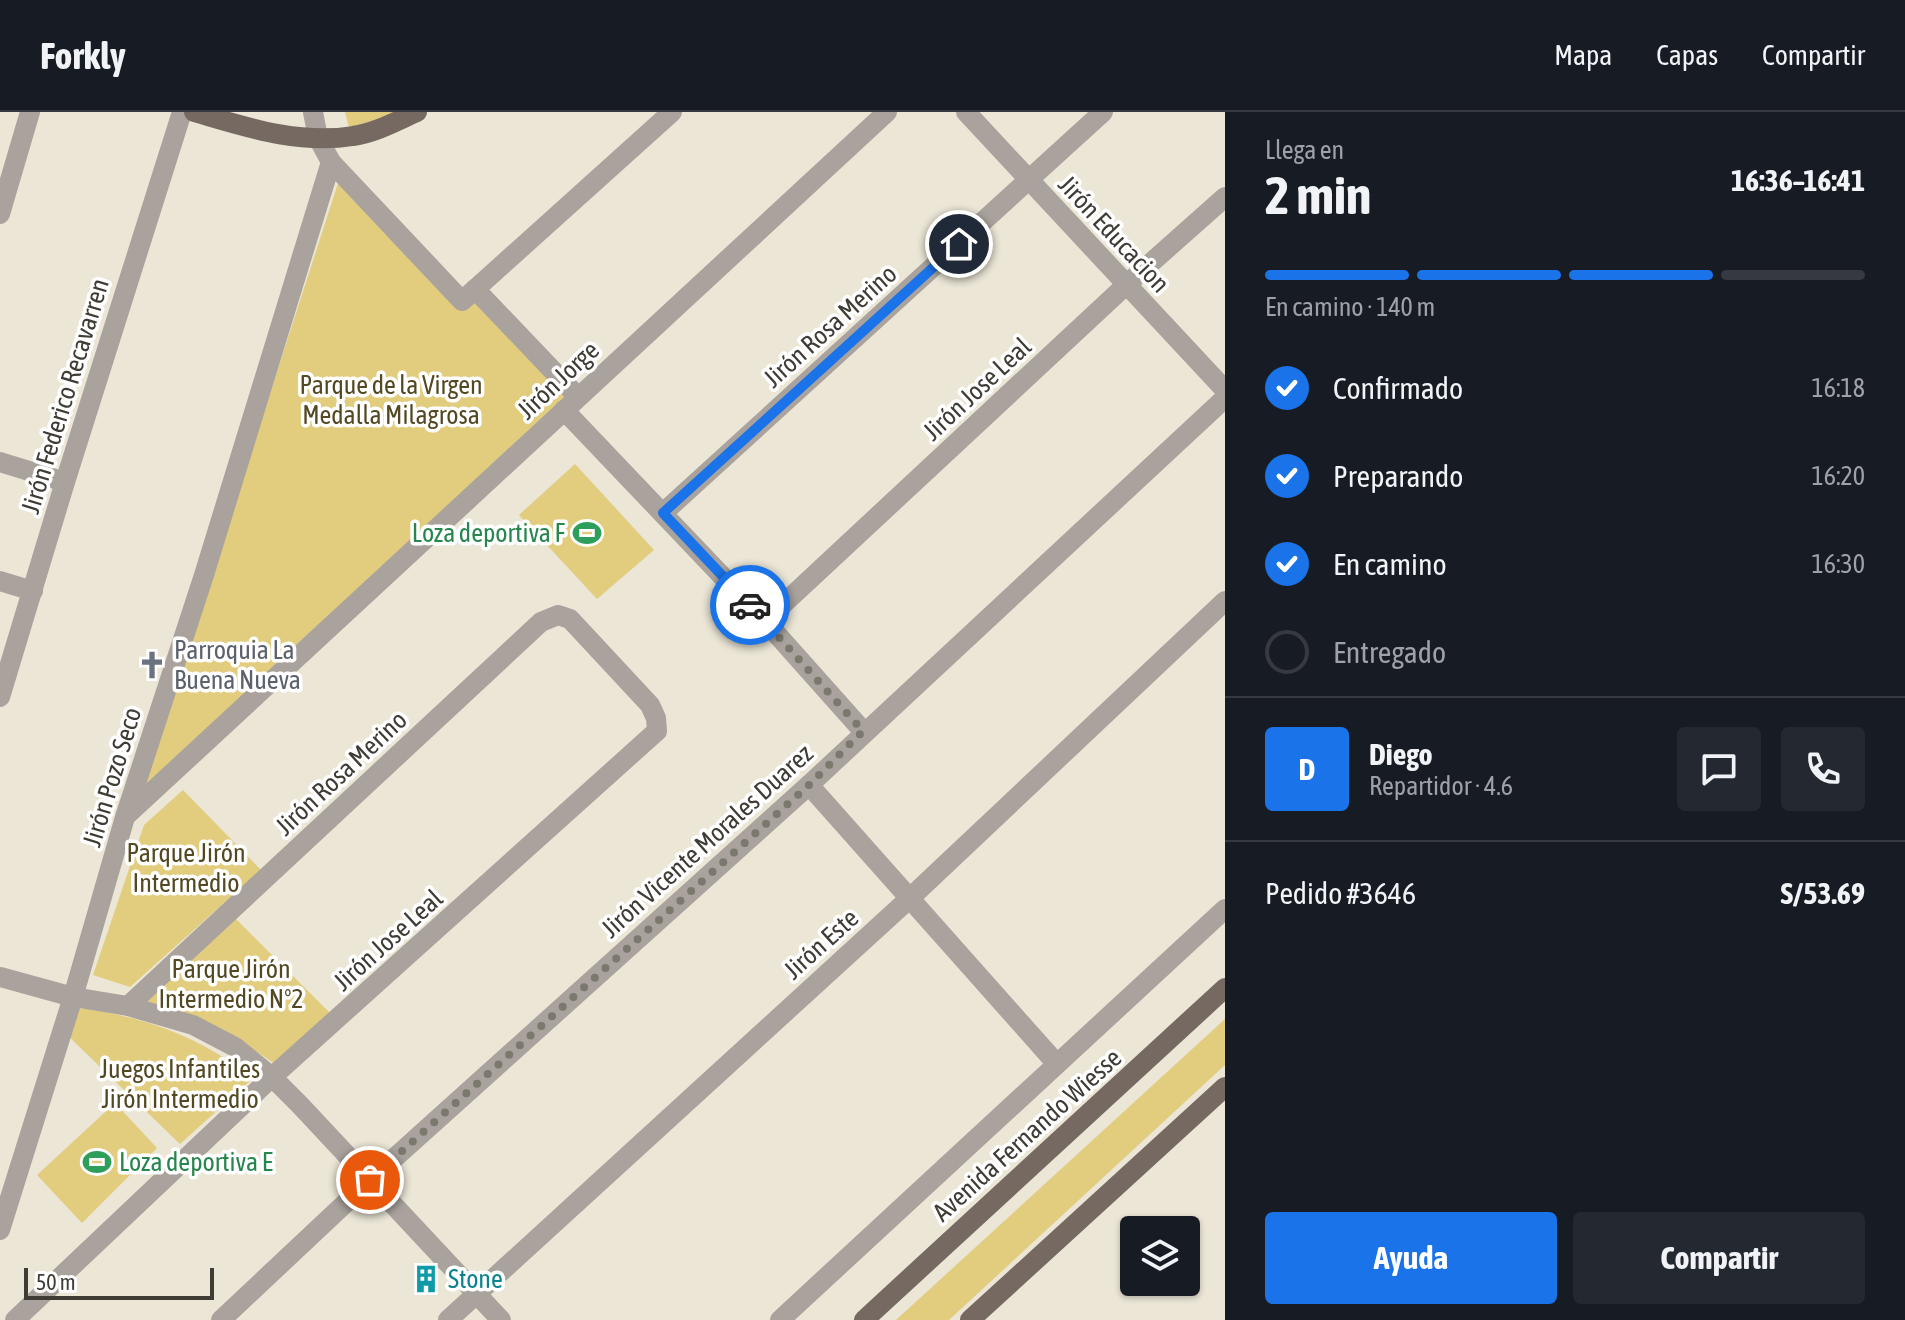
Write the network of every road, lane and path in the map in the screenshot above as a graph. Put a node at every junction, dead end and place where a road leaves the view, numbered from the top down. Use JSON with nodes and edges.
{"nodes":[{"id":1,"x":30,"y":112,"type":"edge"},
{"id":2,"x":182,"y":112,"type":"edge"},
{"id":3,"x":194,"y":112,"type":"edge"},
{"id":4,"x":313,"y":112,"type":"edge"},
{"id":5,"x":417,"y":112,"type":"edge"},
{"id":6,"x":672,"y":112,"type":"edge"},
{"id":7,"x":887,"y":112,"type":"edge"},
{"id":8,"x":966,"y":112,"type":"edge"},
{"id":9,"x":1103,"y":112,"type":"edge"},
{"id":10,"x":318,"y":138,"type":"junction"},
{"id":11,"x":331,"y":162,"type":"junction"},
{"id":12,"x":1029,"y":180,"type":"junction"},
{"id":13,"x":1225,"y":197,"type":"edge"},
{"id":14,"x":0,"y":214,"type":"edge"},
{"id":15,"x":1126,"y":285,"type":"junction"},
{"id":16,"x":469,"y":295,"type":"junction"},
{"id":17,"x":1225,"y":390,"type":"edge"},
{"id":18,"x":1225,"y":398,"type":"edge"},
{"id":19,"x":571,"y":403,"type":"junction"},
{"id":20,"x":0,"y":462,"type":"edge"},
{"id":21,"x":65,"y":482,"type":"junction"},
{"id":22,"x":663,"y":513,"type":"junction"},
{"id":23,"x":0,"y":581,"type":"edge"},
{"id":24,"x":33,"y":591,"type":"junction"},
{"id":25,"x":1225,"y":601,"type":"edge"},
{"id":26,"x":558,"y":615,"type":"joint"},
{"id":27,"x":765,"y":621,"type":"junction"},
{"id":28,"x":0,"y":697,"type":"edge"},
{"id":29,"x":863,"y":731,"type":"junction"},
{"id":30,"x":809,"y":785,"type":"junction"},
{"id":31,"x":125,"y":817,"type":"junction"},
{"id":32,"x":910,"y":898,"type":"junction"},
{"id":33,"x":1225,"y":909,"type":"edge"},
{"id":34,"x":0,"y":977,"type":"edge"},
{"id":35,"x":1225,"y":988,"type":"edge"},
{"id":36,"x":73,"y":997,"type":"junction"},
{"id":37,"x":128,"y":1006,"type":"junction"},
{"id":38,"x":1056,"y":1063,"type":"junction"},
{"id":39,"x":272,"y":1077,"type":"junction"},
{"id":40,"x":1225,"y":1087,"type":"edge"},
{"id":41,"x":370,"y":1180,"type":"junction"},
{"id":42,"x":0,"y":1230,"type":"edge"},
{"id":43,"x":477,"y":1293,"type":"junction"},
{"id":44,"x":15,"y":1320,"type":"edge"},
{"id":45,"x":221,"y":1320,"type":"edge"},
{"id":46,"x":448,"y":1320,"type":"edge"},
{"id":47,"x":501,"y":1320,"type":"edge"},
{"id":48,"x":780,"y":1320,"type":"edge"},
{"id":49,"x":864,"y":1320,"type":"edge"},
{"id":50,"x":970,"y":1320,"type":"edge"}],
"edges":[{"from":1,"to":14,"type":"street"},
{"from":2,"to":21,"type":"street","name":"Jirón Federico Recavarren"},
{"from":3,"to":10,"type":"main road"},
{"from":4,"to":10,"type":"street"},
{"from":5,"to":10,"type":"main road"},
{"from":6,"to":16,"type":"street"},
{"from":7,"to":19,"type":"street","name":"Jirón Jorge"},
{"from":8,"to":12,"type":"street","name":"Jirón Educacion"},
{"from":9,"to":12,"type":"street","name":"Jirón Rosa Merino"},
{"from":10,"to":11,"type":"street"},
{"from":11,"to":16,"type":"street"},
{"from":11,"to":31,"type":"street","name":"Jirón Pozo Seco"},
{"from":12,"to":15,"type":"street","name":"Jirón Educacion"},
{"from":12,"to":22,"type":"street","name":"Jirón Rosa Merino"},
{"from":13,"to":15,"type":"street","name":"Jirón Jose Leal"},
{"from":15,"to":17,"type":"street","name":"Jirón Educacion"},
{"from":15,"to":27,"type":"street","name":"Jirón Jose Leal"},
{"from":16,"to":19,"type":"street"},
{"from":18,"to":29,"type":"street","name":"Jirón Vicente Morales Duarez"},
{"from":19,"to":22,"type":"street"},
{"from":19,"to":31,"type":"street","name":"Jirón Jorge"},
{"from":20,"to":21,"type":"street"},
{"from":21,"to":24,"type":"street","name":"Jirón Federico Recavarren"},
{"from":22,"to":27,"type":"street"},
{"from":23,"to":24,"type":"street"},
{"from":24,"to":28,"type":"street","name":"Jirón Federico Recavarren"},
{"from":25,"to":32,"type":"street","name":"Jirón Este"},
{"from":26,"to":37,"type":"street","name":"Jirón Rosa Merino"},
{"from":26,"to":39,"type":"street","name":"Jirón Jose Leal"},
{"from":27,"to":29,"type":"street"},
{"from":29,"to":30,"type":"street","name":"Jirón Vicente Morales Duarez"},
{"from":30,"to":32,"type":"street"},
{"from":30,"to":41,"type":"street","name":"Jirón Vicente Morales Duarez"},
{"from":31,"to":36,"type":"street","name":"Jirón Pozo Seco"},
{"from":32,"to":38,"type":"street"},
{"from":32,"to":43,"type":"street","name":"Jirón Este"},
{"from":33,"to":38,"type":"street"},
{"from":34,"to":36,"type":"street"},
{"from":35,"to":49,"type":"main road","name":"Avenida Fernando Wiesse"},
{"from":36,"to":37,"type":"street"},
{"from":36,"to":42,"type":"street","name":"Jirón Pozo Seco"},
{"from":37,"to":39,"type":"street"},
{"from":38,"to":48,"type":"street"},
{"from":39,"to":41,"type":"street"},
{"from":39,"to":44,"type":"street","name":"Jirón Jose Leal"},
{"from":40,"to":50,"type":"main road"},
{"from":41,"to":43,"type":"street"},
{"from":41,"to":45,"type":"street","name":"Jirón Vicente Morales Duarez"},
{"from":43,"to":46,"type":"street","name":"Jirón Este"},
{"from":43,"to":47,"type":"street"}]}
